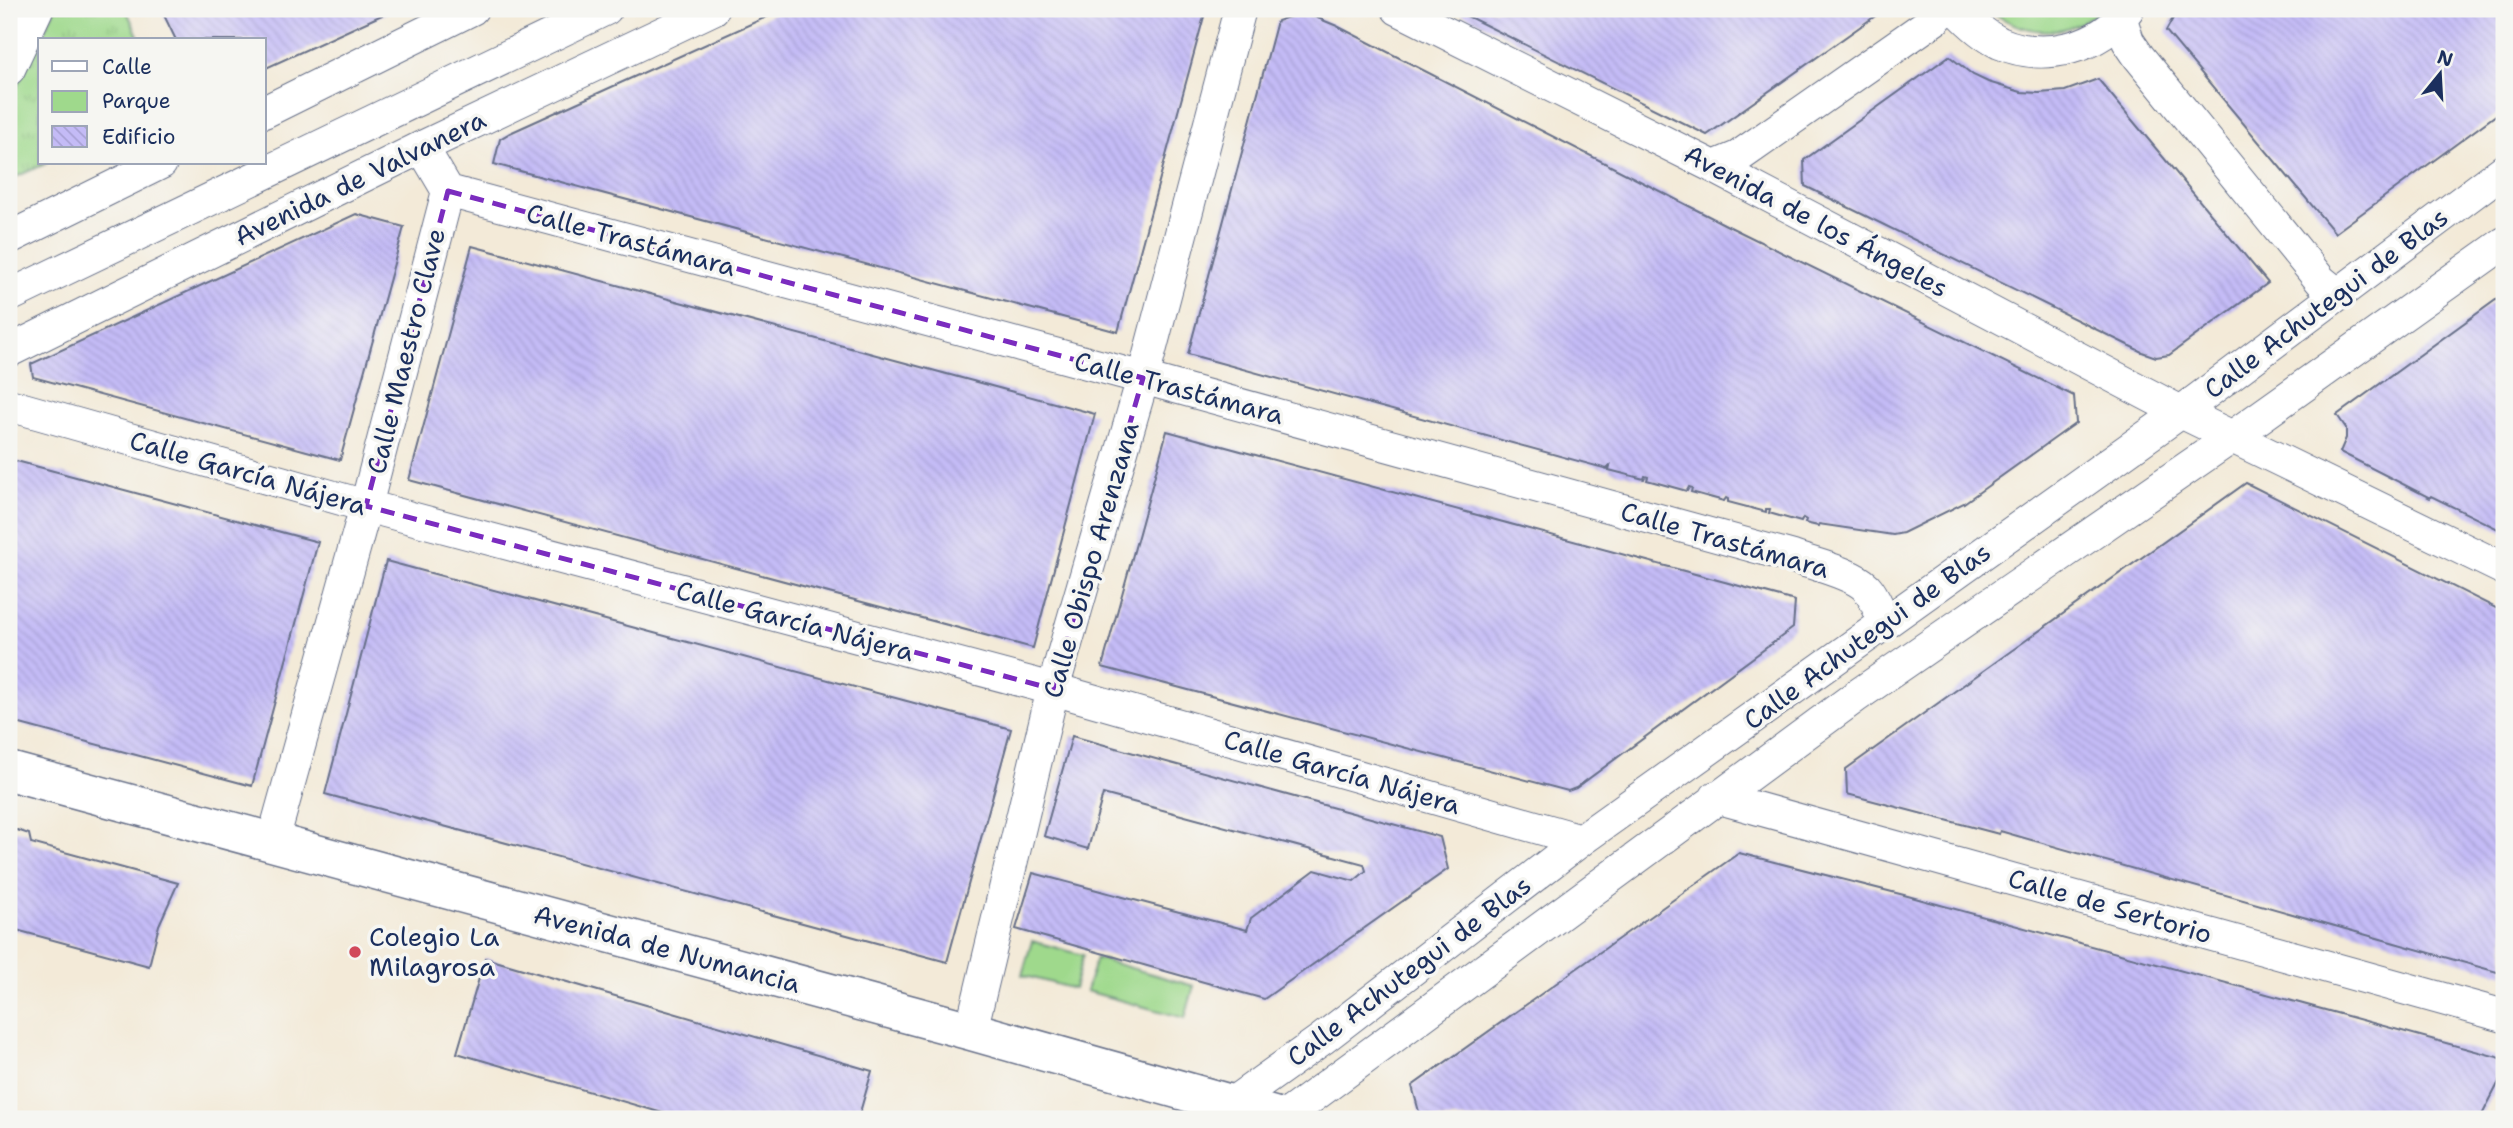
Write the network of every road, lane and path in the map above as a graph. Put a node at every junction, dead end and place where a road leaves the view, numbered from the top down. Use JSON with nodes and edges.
{"nodes":[{"id":1,"x":37,"y":9,"type":"edge"},
{"id":2,"x":472,"y":9,"type":"edge"},
{"id":3,"x":606,"y":9,"type":"edge"},
{"id":4,"x":713,"y":9,"type":"edge"},
{"id":5,"x":1240,"y":9,"type":"edge"},
{"id":6,"x":1398,"y":9,"type":"edge"},
{"id":7,"x":1945,"y":9,"type":"edge"},
{"id":8,"x":1957,"y":9,"type":"edge"},
{"id":9,"x":2125,"y":14,"type":"edge"},
{"id":10,"x":9,"y":69,"type":"edge"},
{"id":11,"x":266,"y":111,"type":"edge"},
{"id":12,"x":422,"y":147,"type":"junction"},
{"id":13,"x":159,"y":164,"type":"edge"},
{"id":14,"x":1714,"y":167,"type":"junction"},
{"id":15,"x":2504,"y":170,"type":"edge"},
{"id":16,"x":448,"y":191,"type":"junction"},
{"id":17,"x":9,"y":238,"type":"edge"},
{"id":18,"x":2504,"y":243,"type":"edge"},
{"id":19,"x":2337,"y":294,"type":"junction"},
{"id":20,"x":9,"y":296,"type":"edge"},
{"id":21,"x":9,"y":351,"type":"edge"},
{"id":22,"x":1143,"y":378,"type":"junction"},
{"id":23,"x":9,"y":405,"type":"edge"},
{"id":24,"x":2180,"y":412,"type":"junction"},
{"id":25,"x":2232,"y":437,"type":"junction"},
{"id":26,"x":366,"y":506,"type":"junction"},
{"id":27,"x":2504,"y":569,"type":"edge"},
{"id":28,"x":1884,"y":623,"type":"junction"},
{"id":29,"x":1053,"y":690,"type":"junction"},
{"id":30,"x":9,"y":771,"type":"edge"},
{"id":31,"x":1716,"y":797,"type":"junction"},
{"id":32,"x":1581,"y":840,"type":"junction"},
{"id":33,"x":272,"y":844,"type":"junction"},
{"id":34,"x":2504,"y":1016,"type":"edge"},
{"id":35,"x":971,"y":1031,"type":"junction"},
{"id":36,"x":1231,"y":1104,"type":"junction"},
{"id":37,"x":1283,"y":1119,"type":"edge"}],
"edges":[{"from":1,"to":10,"type":"street"},
{"from":2,"to":11,"type":"street"},
{"from":3,"to":20,"type":"street","name":"Avenida de Valvanera"},
{"from":4,"to":12,"type":"street","name":"Avenida de Valvanera"},
{"from":5,"to":22,"type":"street","name":"Calle Obispo Arenzana"},
{"from":6,"to":14,"type":"street","name":"Avenida de los Ángeles"},
{"from":7,"to":14,"type":"street"},
{"from":8,"to":9,"type":"street"},
{"from":9,"to":19,"type":"street"},
{"from":12,"to":16,"type":"street"},
{"from":12,"to":21,"type":"street","name":"Avenida de Valvanera"},
{"from":13,"to":17,"type":"street"},
{"from":14,"to":24,"type":"street","name":"Avenida de los Ángeles"},
{"from":15,"to":19,"type":"street","name":"Calle Achutegui de Blas"},
{"from":16,"to":22,"type":"street","name":"Calle Trastámara"},
{"from":16,"to":26,"type":"street","name":"Calle Maestro Clave"},
{"from":18,"to":25,"type":"street","name":"Calle Achutegui de Blas"},
{"from":19,"to":24,"type":"street","name":"Calle Achutegui de Blas"},
{"from":22,"to":28,"type":"street","name":"Calle Trastámara"},
{"from":22,"to":29,"type":"street","name":"Calle Obispo Arenzana"},
{"from":23,"to":26,"type":"street","name":"Calle García Nájera"},
{"from":24,"to":25,"type":"street","name":"Avenida de los Ángeles"},
{"from":24,"to":28,"type":"street","name":"Calle Achutegui de Blas"},
{"from":25,"to":27,"type":"street","name":"Avenida de los Ángeles"},
{"from":25,"to":31,"type":"street","name":"Calle Achutegui de Blas"},
{"from":26,"to":29,"type":"street","name":"Calle García Nájera"},
{"from":26,"to":33,"type":"street","name":"Calle Maestro Clave"},
{"from":28,"to":32,"type":"street","name":"Calle Achutegui de Blas"},
{"from":29,"to":32,"type":"street","name":"Calle García Nájera"},
{"from":29,"to":35,"type":"street","name":"Calle Obispo Arenzana"},
{"from":30,"to":33,"type":"street","name":"Avenida de Numancia"},
{"from":31,"to":34,"type":"street","name":"Calle de Sertorio"},
{"from":31,"to":37,"type":"street","name":"Calle Achutegui de Blas"},
{"from":32,"to":36,"type":"street","name":"Calle Achutegui de Blas"},
{"from":33,"to":35,"type":"street","name":"Avenida de Numancia"},
{"from":35,"to":36,"type":"street","name":"Avenida de Numancia"},
{"from":36,"to":37,"type":"street","name":"Avenida de Numancia"}]}
